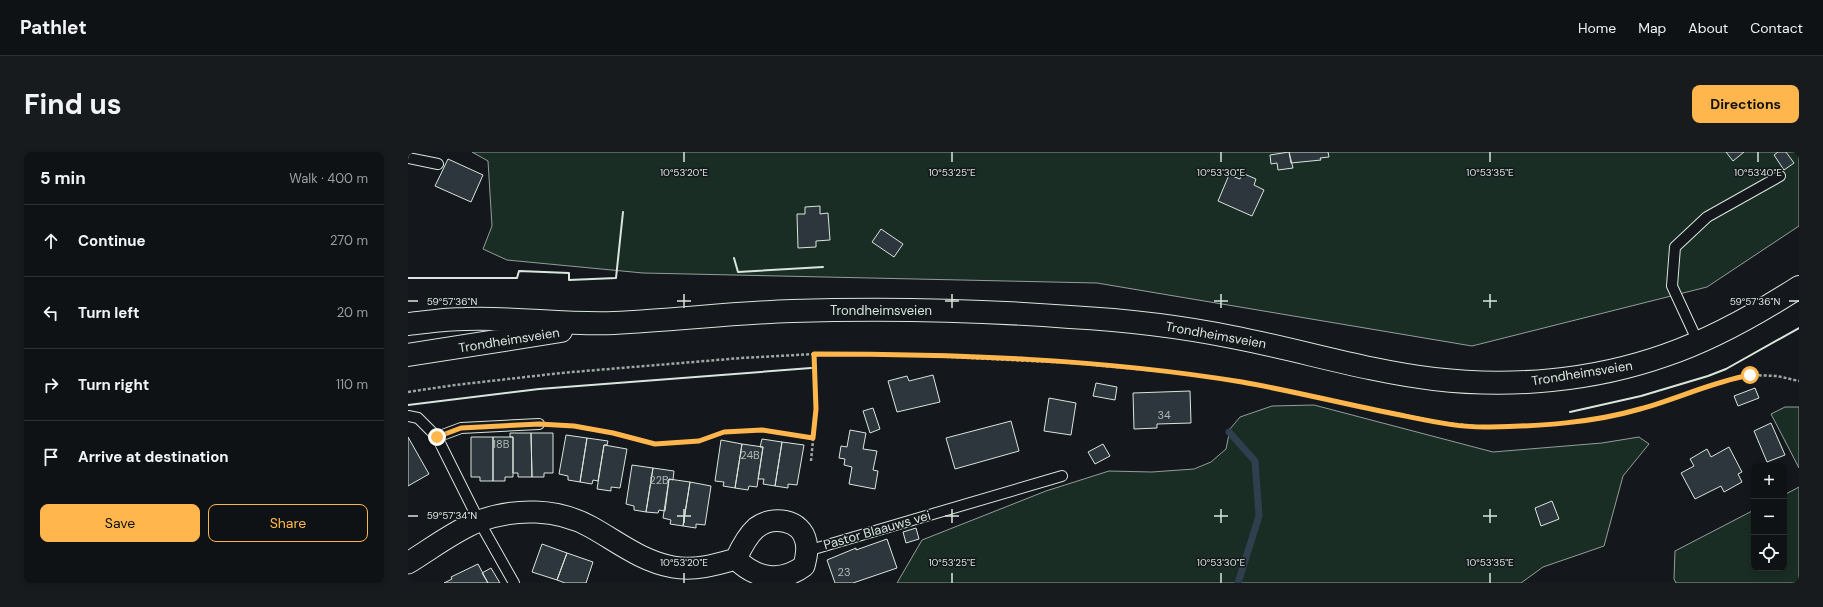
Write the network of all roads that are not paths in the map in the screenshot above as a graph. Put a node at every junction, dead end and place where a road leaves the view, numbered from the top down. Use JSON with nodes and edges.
{"nodes":[{"id":1,"x":408,"y":158,"type":"edge"},
{"id":2,"x":438,"y":164,"type":"dead end"},
{"id":3,"x":1780,"y":176,"type":"dead end"},
{"id":4,"x":1799,"y":287,"type":"edge"},
{"id":5,"x":610,"y":323,"type":"junction"},
{"id":6,"x":408,"y":324,"type":"edge"},
{"id":7,"x":1698,"y":342,"type":"junction"},
{"id":8,"x":413,"y":357,"type":"edge"},
{"id":9,"x":408,"y":416,"type":"edge"},
{"id":10,"x":539,"y":424,"type":"road end"},
{"id":11,"x":437,"y":437,"type":"junction"},
{"id":12,"x":1062,"y":476,"type":"dead end"},
{"id":13,"x":479,"y":522,"type":"junction"},
{"id":14,"x":807,"y":551,"type":"junction"},
{"id":15,"x":736,"y":559,"type":"junction"},
{"id":16,"x":408,"y":563,"type":"edge"},
{"id":17,"x":514,"y":583,"type":"edge"}],
"edges":[{"from":1,"to":2,"type":"lane"},
{"from":3,"to":7,"type":"lane"},
{"from":4,"to":7,"type":"highway","name":"Trondheimsveien"},
{"from":5,"to":6,"type":"highway","name":"Trondheimsveien"},
{"from":5,"to":7,"type":"highway","name":"Trondheimsveien"},
{"from":5,"to":8,"type":"highway","name":"Trondheimsveien"},
{"from":9,"to":11,"type":"lane"},
{"from":10,"to":11,"type":"lane"},
{"from":11,"to":13,"type":"lane"},
{"from":12,"to":14,"type":"lane","name":"Pastor Blaauws vei"},
{"from":13,"to":15,"type":"street"},
{"from":13,"to":16,"type":"street"},
{"from":13,"to":17,"type":"lane"},
{"from":14,"to":15,"type":"street","name":"Pastor Blaauws vei"},
{"from":14,"to":15,"type":"street","name":"Pastor Blaauws vei"}]}
